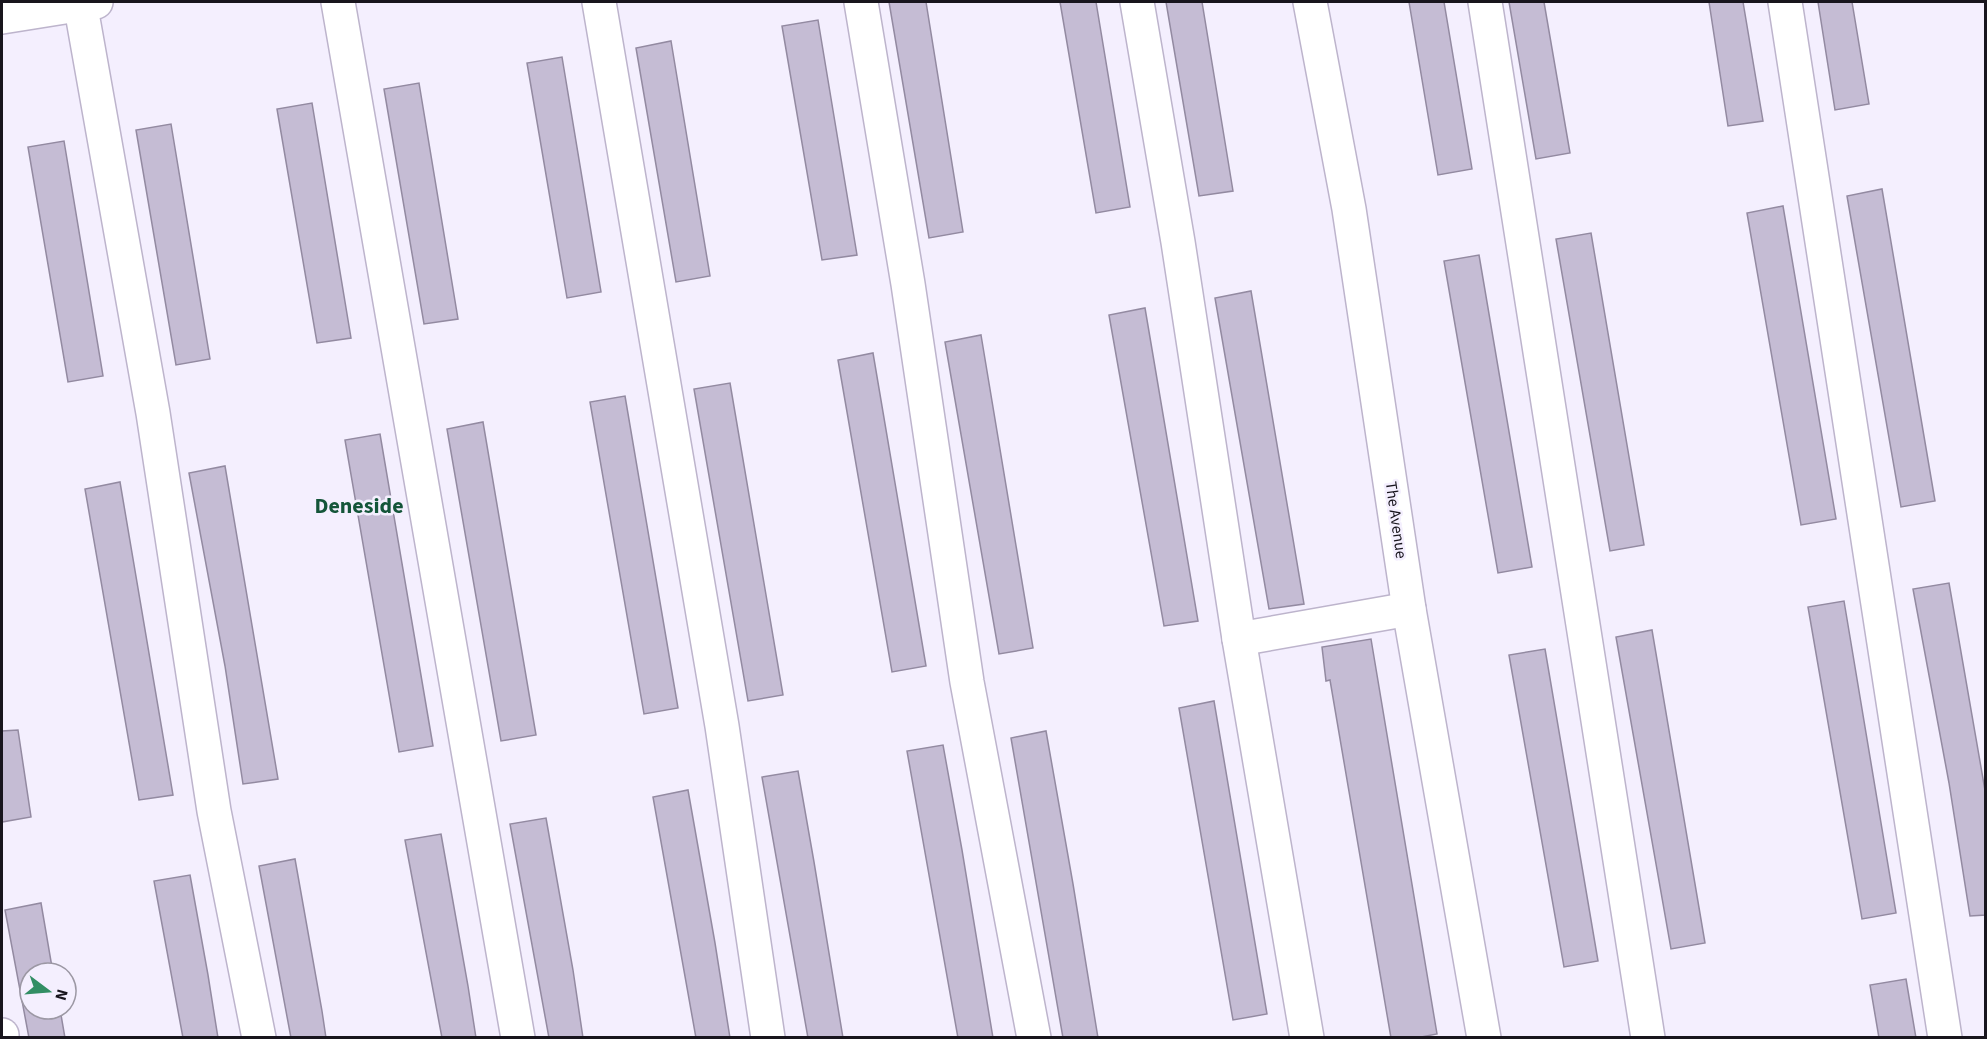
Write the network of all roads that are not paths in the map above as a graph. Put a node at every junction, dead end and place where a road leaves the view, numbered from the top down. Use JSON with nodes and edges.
{"nodes":[{"id":1,"x":85,"y":2,"type":"edge"},
{"id":2,"x":338,"y":2,"type":"edge"},
{"id":3,"x":599,"y":2,"type":"edge"},
{"id":4,"x":861,"y":2,"type":"edge"},
{"id":5,"x":1137,"y":2,"type":"edge"},
{"id":6,"x":1310,"y":2,"type":"edge"},
{"id":7,"x":1485,"y":2,"type":"edge"},
{"id":8,"x":1785,"y":2,"type":"edge"},
{"id":9,"x":2,"y":16,"type":"edge"},
{"id":10,"x":1409,"y":609,"type":"junction"},
{"id":11,"x":1239,"y":639,"type":"junction"},
{"id":12,"x":259,"y":1038,"type":"edge"},
{"id":13,"x":518,"y":1038,"type":"edge"},
{"id":14,"x":768,"y":1038,"type":"edge"},
{"id":15,"x":1034,"y":1038,"type":"edge"},
{"id":16,"x":1307,"y":1038,"type":"edge"},
{"id":17,"x":1484,"y":1038,"type":"edge"},
{"id":18,"x":1648,"y":1038,"type":"edge"},
{"id":19,"x":1945,"y":1038,"type":"edge"}],
"edges":[{"from":1,"to":9,"type":"street"},
{"from":1,"to":12,"type":"street"},
{"from":2,"to":13,"type":"street"},
{"from":3,"to":14,"type":"street"},
{"from":4,"to":15,"type":"street"},
{"from":5,"to":11,"type":"street"},
{"from":6,"to":10,"type":"street","name":"The Avenue"},
{"from":7,"to":18,"type":"street"},
{"from":8,"to":19,"type":"street"},
{"from":10,"to":11,"type":"street"},
{"from":10,"to":17,"type":"street","name":"The Avenue"},
{"from":11,"to":16,"type":"street"}]}
